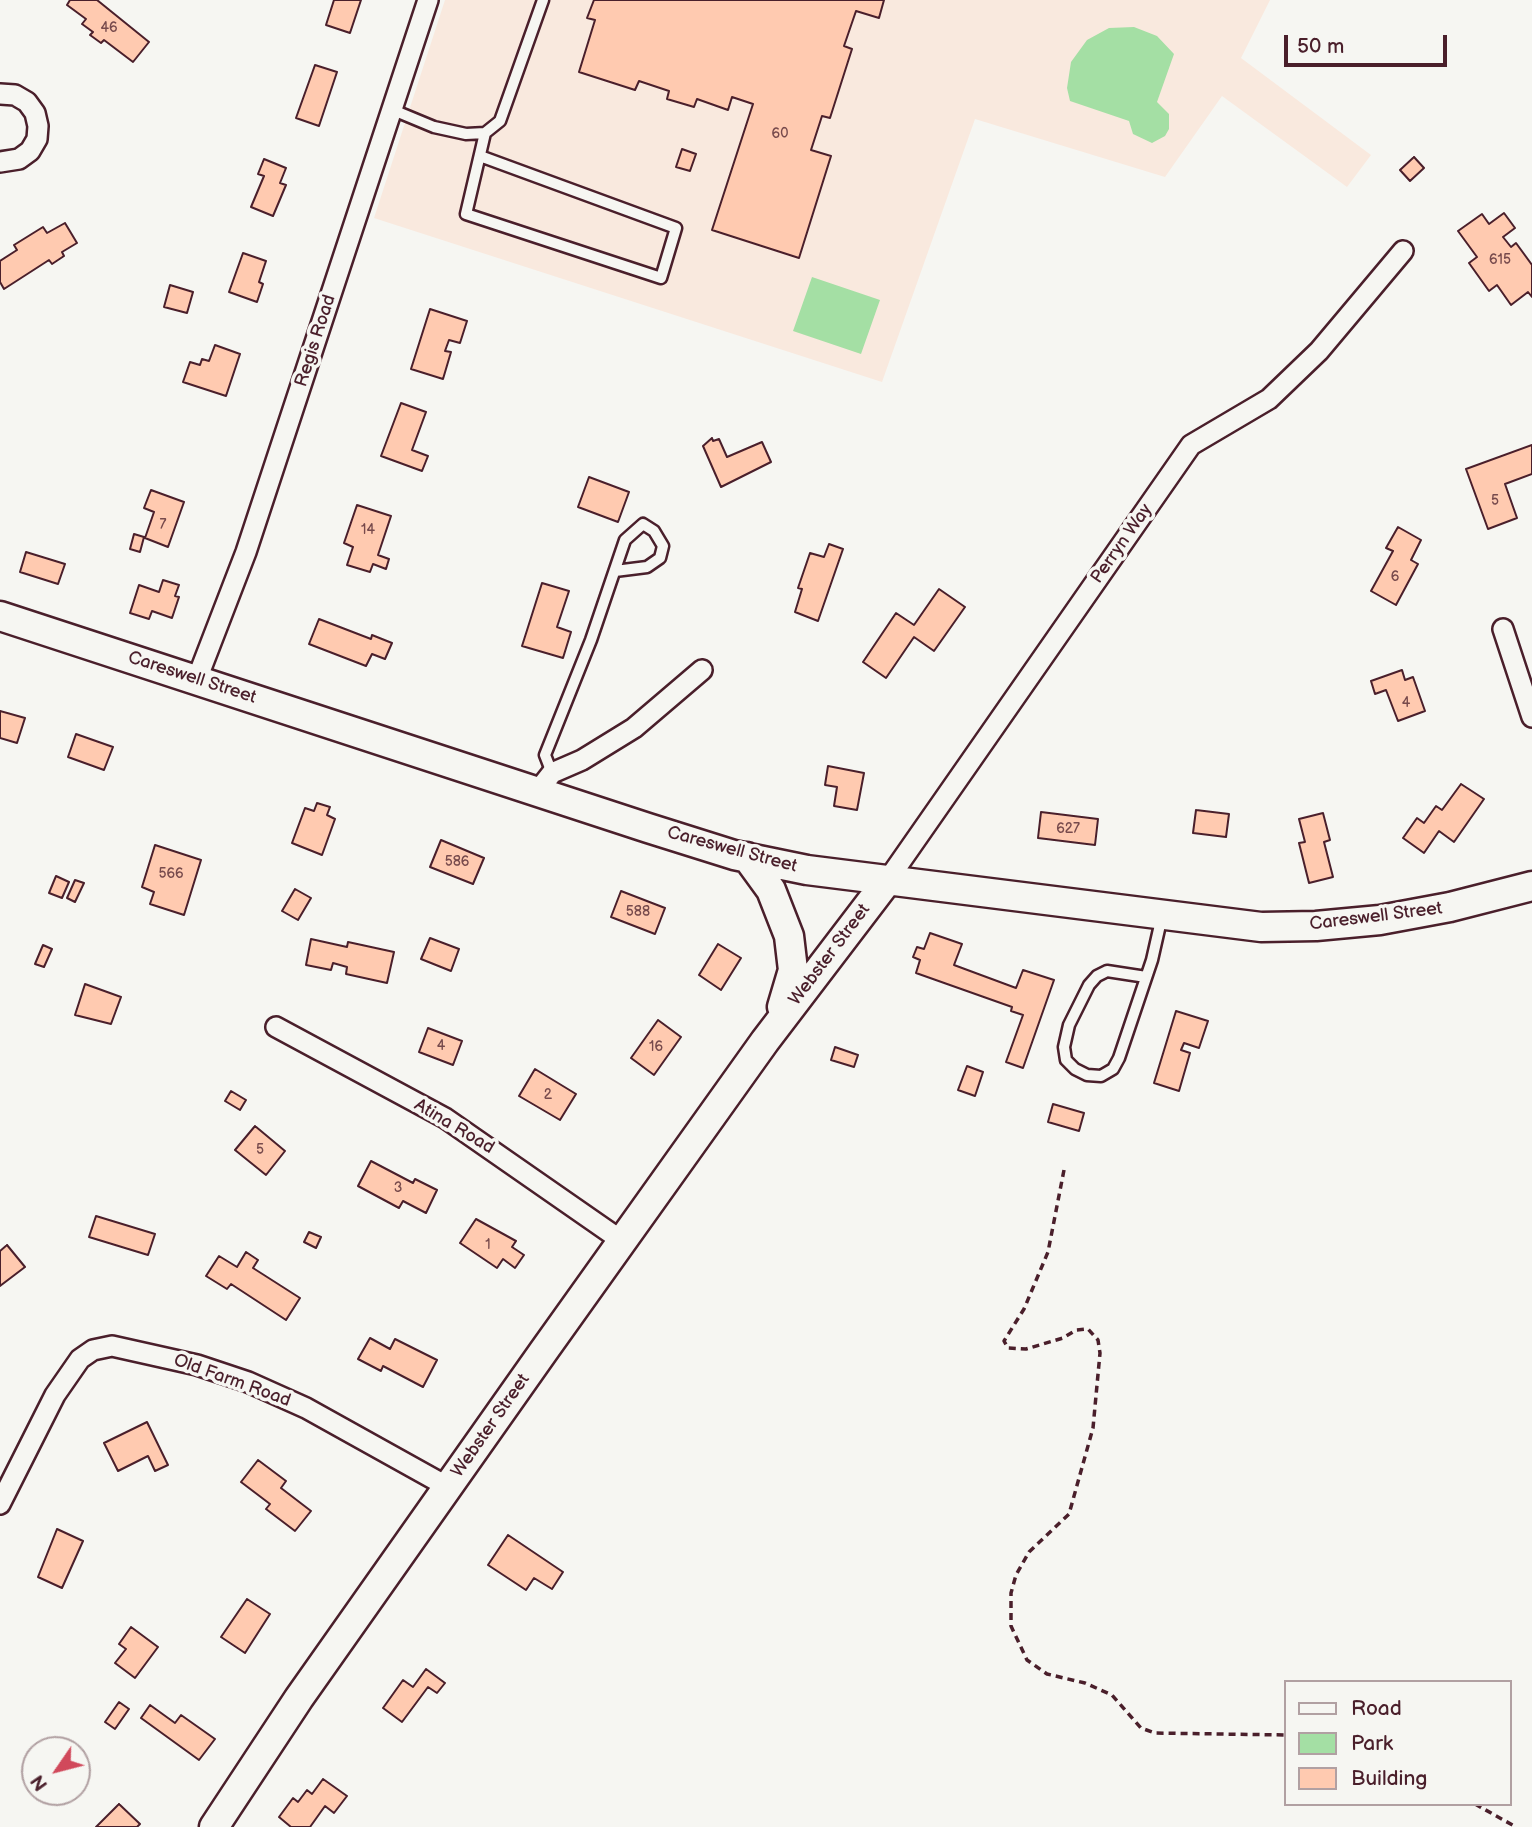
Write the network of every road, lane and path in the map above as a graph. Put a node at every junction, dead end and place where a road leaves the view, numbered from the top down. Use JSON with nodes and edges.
{"nodes":[{"id":1,"x":428,"y":0,"type":"edge"},
{"id":2,"x":543,"y":0,"type":"edge"},
{"id":3,"x":0,"y":93,"type":"edge"},
{"id":4,"x":393,"y":110,"type":"junction"},
{"id":5,"x":485,"y":133,"type":"junction"},
{"id":6,"x":480,"y":156,"type":"junction"},
{"id":7,"x":0,"y":162,"type":"edge"},
{"id":8,"x":1403,"y":251,"type":"dead end"},
{"id":9,"x":615,"y":571,"type":"junction"},
{"id":10,"x":0,"y":617,"type":"edge"},
{"id":11,"x":1503,"y":629,"type":"dead end"},
{"id":12,"x":702,"y":670,"type":"dead end"},
{"id":13,"x":197,"y":679,"type":"junction"},
{"id":14,"x":1532,"y":716,"type":"edge"},
{"id":15,"x":545,"y":782,"type":"junction"},
{"id":16,"x":747,"y":857,"type":"junction"},
{"id":17,"x":887,"y":881,"type":"junction"},
{"id":18,"x":1532,"y":886,"type":"edge"},
{"id":19,"x":1162,"y":915,"type":"junction"},
{"id":20,"x":1146,"y":977,"type":"junction"},
{"id":21,"x":276,"y":1027,"type":"dead end"},
{"id":22,"x":774,"y":1029,"type":"junction"},
{"id":23,"x":1065,"y":1170,"type":"dead end"},
{"id":24,"x":622,"y":1241,"type":"junction"},
{"id":25,"x":448,"y":1486,"type":"junction"},
{"id":26,"x":0,"y":1504,"type":"edge"},
{"id":27,"x":1284,"y":1735,"type":"edge"},
{"id":28,"x":1479,"y":1806,"type":"edge"},
{"id":29,"x":214,"y":1827,"type":"edge"},
{"id":30,"x":1516,"y":1827,"type":"edge"}],
"edges":[{"from":1,"to":4,"type":"street","name":"Regis Road"},
{"from":2,"to":5,"type":"lane"},
{"from":3,"to":7,"type":"street"},
{"from":4,"to":5,"type":"lane"},
{"from":4,"to":13,"type":"street","name":"Regis Road"},
{"from":5,"to":6,"type":"lane"},
{"from":6,"to":6,"type":"lane"},
{"from":8,"to":17,"type":"street","name":"Perryn Way"},
{"from":9,"to":9,"type":"lane"},
{"from":9,"to":15,"type":"lane"},
{"from":10,"to":13,"type":"main road","name":"Careswell Street"},
{"from":11,"to":14,"type":"street"},
{"from":12,"to":15,"type":"street"},
{"from":13,"to":15,"type":"main road","name":"Careswell Street"},
{"from":15,"to":16,"type":"main road","name":"Careswell Street"},
{"from":16,"to":17,"type":"main road","name":"Careswell Street"},
{"from":16,"to":22,"type":"main road","name":"Webster Street"},
{"from":17,"to":19,"type":"main road","name":"Careswell Street"},
{"from":17,"to":22,"type":"main road","name":"Webster Street"},
{"from":18,"to":19,"type":"main road","name":"Careswell Street"},
{"from":19,"to":20,"type":"lane"},
{"from":20,"to":20,"type":"lane"},
{"from":21,"to":24,"type":"street","name":"Atina Road"},
{"from":22,"to":24,"type":"main road","name":"Webster Street"},
{"from":23,"to":27,"type":"path"},
{"from":24,"to":25,"type":"main road","name":"Webster Street"},
{"from":25,"to":26,"type":"street","name":"Old Farm Road"},
{"from":25,"to":29,"type":"main road","name":"Webster Street"},
{"from":28,"to":30,"type":"path"}]}
